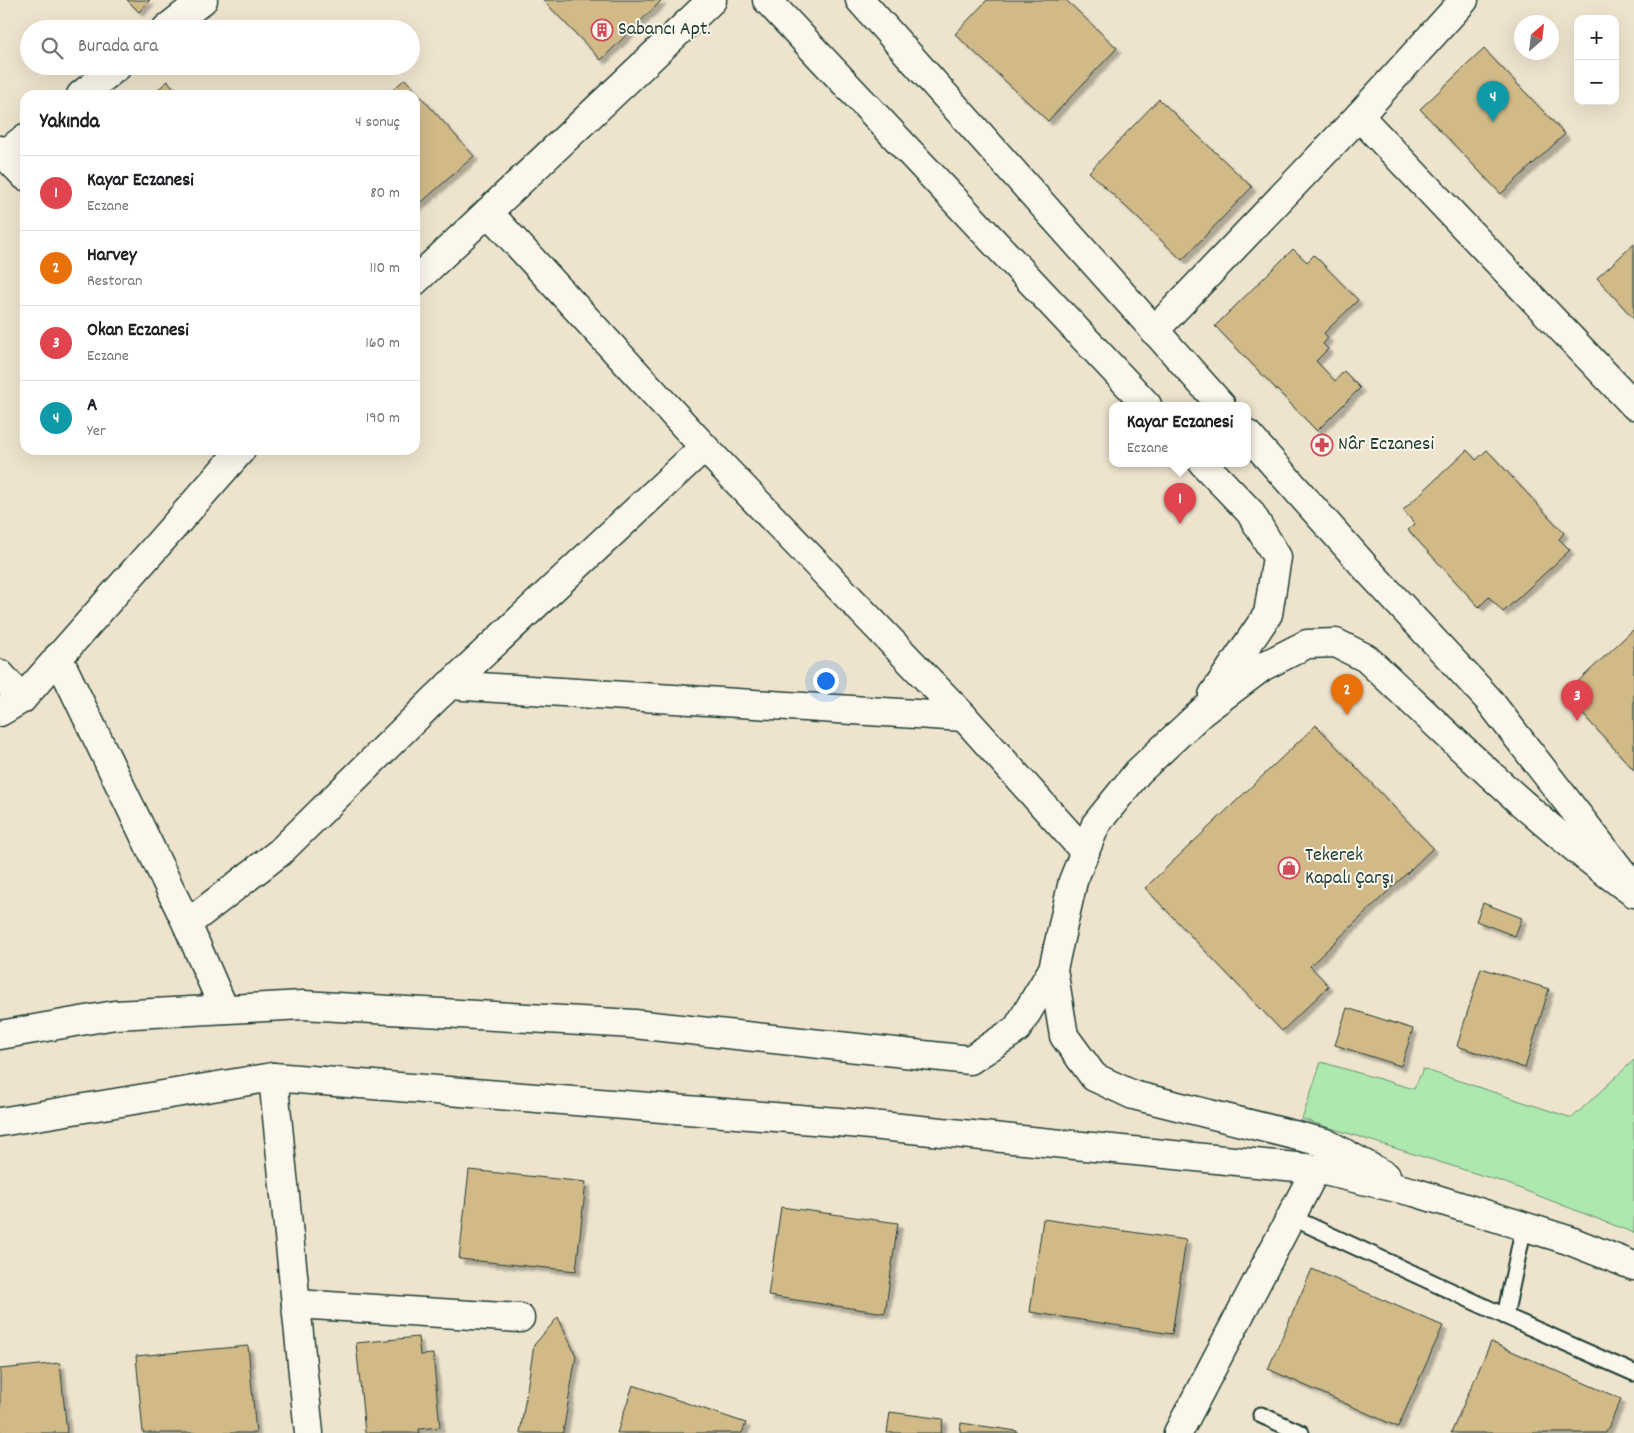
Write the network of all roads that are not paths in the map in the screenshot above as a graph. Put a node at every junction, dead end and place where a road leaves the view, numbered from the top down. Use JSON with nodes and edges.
{"nodes":[{"id":1,"x":203,"y":0,"type":"edge"},
{"id":2,"x":712,"y":0,"type":"edge"},
{"id":3,"x":767,"y":0,"type":"edge"},
{"id":4,"x":860,"y":0,"type":"edge"},
{"id":5,"x":1464,"y":0,"type":"edge"},
{"id":6,"x":177,"y":20,"type":"edge"},
{"id":7,"x":107,"y":75,"type":"edge"},
{"id":8,"x":87,"y":90,"type":"edge"},
{"id":9,"x":1359,"y":116,"type":"junction"},
{"id":10,"x":10,"y":148,"type":"edge"},
{"id":11,"x":20,"y":167,"type":"edge"},
{"id":12,"x":488,"y":212,"type":"junction"},
{"id":13,"x":420,"y":276,"type":"edge"},
{"id":14,"x":1154,"y":331,"type":"junction"},
{"id":15,"x":1144,"y":402,"type":"edge"},
{"id":16,"x":1218,"y":402,"type":"edge"},
{"id":17,"x":1634,"y":405,"type":"edge"},
{"id":18,"x":1251,"y":438,"type":"edge"},
{"id":19,"x":704,"y":448,"type":"junction"},
{"id":20,"x":237,"y":455,"type":"edge"},
{"id":21,"x":1206,"y":467,"type":"edge"},
{"id":22,"x":58,"y":657,"type":"junction"},
{"id":23,"x":0,"y":674,"type":"edge"},
{"id":24,"x":449,"y":685,"type":"junction"},
{"id":25,"x":11,"y":705,"type":"edge"},
{"id":26,"x":1202,"y":712,"type":"junction"},
{"id":27,"x":964,"y":717,"type":"junction"},
{"id":28,"x":1085,"y":852,"type":"junction"},
{"id":29,"x":1634,"y":888,"type":"edge"},
{"id":30,"x":1634,"y":893,"type":"edge"},
{"id":31,"x":187,"y":924,"type":"junction"},
{"id":32,"x":1053,"y":969,"type":"junction"},
{"id":33,"x":224,"y":1009,"type":"junction"},
{"id":34,"x":0,"y":1035,"type":"edge"},
{"id":35,"x":273,"y":1077,"type":"junction"},
{"id":36,"x":0,"y":1122,"type":"edge"},
{"id":37,"x":1316,"y":1169,"type":"junction"},
{"id":38,"x":1414,"y":1192,"type":"junction"},
{"id":39,"x":1291,"y":1217,"type":"junction"},
{"id":40,"x":1524,"y":1226,"type":"junction"},
{"id":41,"x":1634,"y":1266,"type":"edge"},
{"id":42,"x":296,"y":1304,"type":"junction"},
{"id":43,"x":1505,"y":1316,"type":"junction"},
{"id":44,"x":520,"y":1318,"type":"dead end"},
{"id":45,"x":1634,"y":1373,"type":"edge"},
{"id":46,"x":1261,"y":1415,"type":"dead end"},
{"id":47,"x":309,"y":1433,"type":"edge"},
{"id":48,"x":1178,"y":1433,"type":"edge"},
{"id":49,"x":1301,"y":1433,"type":"edge"}],
"edges":[{"from":1,"to":6,"type":"main road"},
{"from":2,"to":12,"type":"main road"},
{"from":3,"to":15,"type":"main road"},
{"from":4,"to":14,"type":"main road"},
{"from":5,"to":9,"type":"main road"},
{"from":7,"to":8,"type":"main road"},
{"from":9,"to":14,"type":"main road"},
{"from":9,"to":17,"type":"main road"},
{"from":10,"to":11,"type":"main road"},
{"from":12,"to":13,"type":"main road"},
{"from":12,"to":19,"type":"main road"},
{"from":14,"to":16,"type":"main road"},
{"from":18,"to":29,"type":"main road"},
{"from":19,"to":24,"type":"main road"},
{"from":19,"to":27,"type":"main road"},
{"from":20,"to":22,"type":"main road"},
{"from":21,"to":26,"type":"main road"},
{"from":22,"to":25,"type":"main road"},
{"from":22,"to":31,"type":"main road"},
{"from":23,"to":25,"type":"main road"},
{"from":24,"to":27,"type":"main road"},
{"from":24,"to":31,"type":"main road"},
{"from":26,"to":28,"type":"main road"},
{"from":26,"to":30,"type":"main road"},
{"from":27,"to":28,"type":"main road"},
{"from":28,"to":32,"type":"main road"},
{"from":31,"to":33,"type":"main road"},
{"from":32,"to":33,"type":"main road"},
{"from":32,"to":38,"type":"main road"},
{"from":33,"to":34,"type":"main road"},
{"from":35,"to":36,"type":"main road"},
{"from":35,"to":37,"type":"main road"},
{"from":35,"to":42,"type":"main road"},
{"from":37,"to":38,"type":"main road"},
{"from":37,"to":39,"type":"main road"},
{"from":38,"to":40,"type":"main road"},
{"from":39,"to":43,"type":"lane"},
{"from":39,"to":48,"type":"main road"},
{"from":40,"to":41,"type":"main road"},
{"from":40,"to":43,"type":"lane"},
{"from":42,"to":44,"type":"main road"},
{"from":42,"to":47,"type":"main road"},
{"from":43,"to":45,"type":"lane"},
{"from":46,"to":49,"type":"lane"}]}
